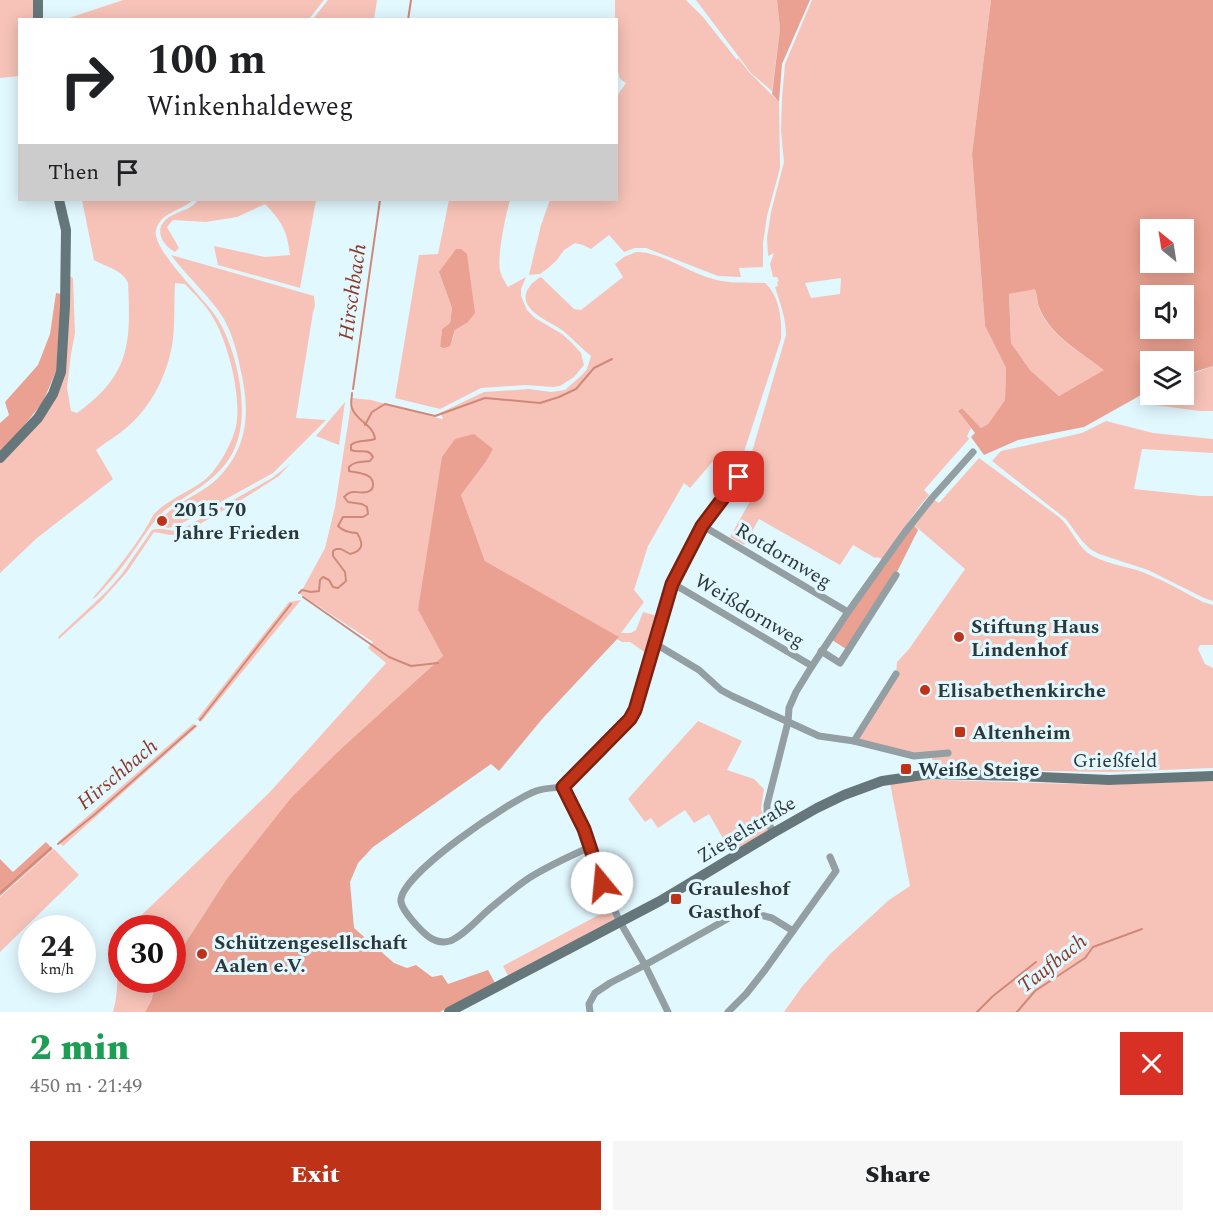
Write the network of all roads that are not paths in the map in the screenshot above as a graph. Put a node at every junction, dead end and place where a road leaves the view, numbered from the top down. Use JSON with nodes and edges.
{"nodes":[{"id":1,"x":38,"y":0,"type":"edge"},
{"id":2,"x":38,"y":18,"type":"edge"},
{"id":3,"x":59,"y":201,"type":"edge"},
{"id":4,"x":973,"y":452,"type":"dead end"},
{"id":5,"x":0,"y":459,"type":"edge"},
{"id":6,"x":739,"y":477,"type":"dead end"},
{"id":7,"x":702,"y":526,"type":"junction"},
{"id":8,"x":896,"y":575,"type":"dead end"},
{"id":9,"x":672,"y":584,"type":"junction"},
{"id":10,"x":848,"y":612,"type":"junction"},
{"id":11,"x":654,"y":643,"type":"junction"},
{"id":12,"x":821,"y":651,"type":"junction"},
{"id":13,"x":812,"y":666,"type":"junction"},
{"id":14,"x":896,"y":675,"type":"dead end"},
{"id":15,"x":788,"y":722,"type":"junction"},
{"id":16,"x":854,"y":741,"type":"junction"},
{"id":17,"x":948,"y":753,"type":"dead end"},
{"id":18,"x":1017,"y":776,"type":"joint"},
{"id":19,"x":1213,"y":776,"type":"edge"},
{"id":20,"x":563,"y":787,"type":"junction"},
{"id":21,"x":773,"y":833,"type":"junction"},
{"id":22,"x":590,"y":847,"type":"junction"},
{"id":23,"x":830,"y":857,"type":"dead end"},
{"id":24,"x":620,"y":922,"type":"junction"},
{"id":25,"x":793,"y":931,"type":"junction"},
{"id":26,"x":645,"y":965,"type":"junction"},
{"id":27,"x":449,"y":1012,"type":"edge"},
{"id":28,"x":590,"y":1012,"type":"edge"},
{"id":29,"x":668,"y":1012,"type":"edge"},
{"id":30,"x":728,"y":1012,"type":"edge"}],
"edges":[{"from":1,"to":2,"type":"main road"},
{"from":3,"to":5,"type":"main road"},
{"from":4,"to":10,"type":"street"},
{"from":6,"to":7,"type":"street"},
{"from":7,"to":9,"type":"street"},
{"from":7,"to":10,"type":"street","name":"Rotdornweg"},
{"from":8,"to":12,"type":"street"},
{"from":9,"to":11,"type":"street"},
{"from":9,"to":13,"type":"street","name":"Weißdornweg"},
{"from":10,"to":12,"type":"street"},
{"from":11,"to":15,"type":"street"},
{"from":11,"to":20,"type":"street"},
{"from":12,"to":13,"type":"street"},
{"from":13,"to":15,"type":"street"},
{"from":14,"to":16,"type":"street"},
{"from":15,"to":16,"type":"street"},
{"from":15,"to":21,"type":"street"},
{"from":16,"to":17,"type":"street"},
{"from":18,"to":19,"type":"main road","name":"Grießfeld"},
{"from":18,"to":21,"type":"main road","name":"Ziegelstraße"},
{"from":20,"to":22,"type":"street"},
{"from":20,"to":22,"type":"street"},
{"from":21,"to":24,"type":"main road","name":"Ziegelstraße"},
{"from":22,"to":24,"type":"street"},
{"from":23,"to":25,"type":"street"},
{"from":24,"to":26,"type":"street"},
{"from":24,"to":27,"type":"main road","name":"Ziegelstraße"},
{"from":25,"to":26,"type":"street"},
{"from":25,"to":30,"type":"street"},
{"from":26,"to":28,"type":"street"},
{"from":26,"to":29,"type":"street"}]}
